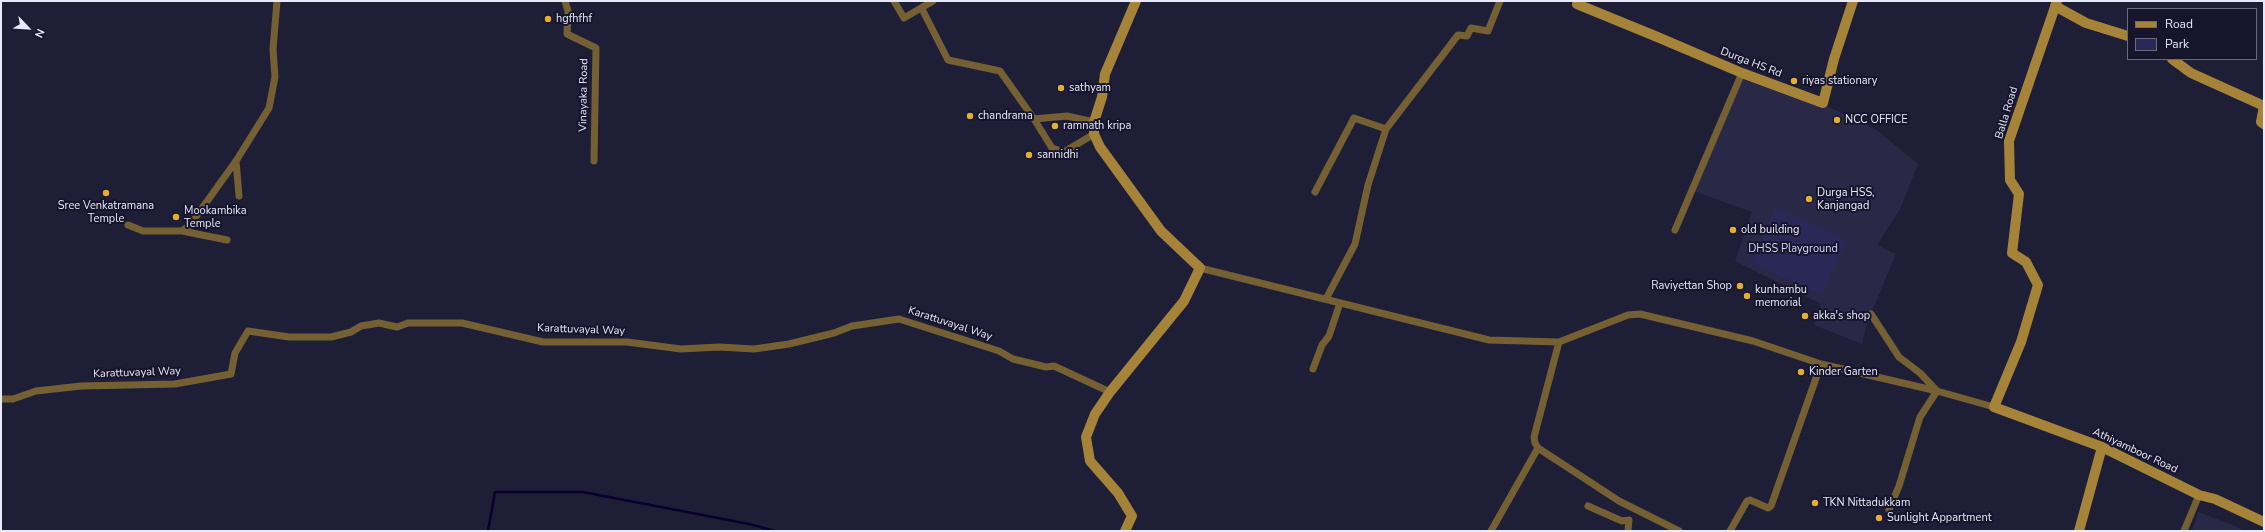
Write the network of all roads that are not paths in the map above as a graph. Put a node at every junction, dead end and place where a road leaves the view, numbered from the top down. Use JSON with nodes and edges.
{"nodes":[{"id":1,"x":277,"y":1,"type":"edge"},
{"id":2,"x":565,"y":1,"type":"edge"},
{"id":3,"x":894,"y":1,"type":"edge"},
{"id":4,"x":933,"y":1,"type":"edge"},
{"id":5,"x":1136,"y":1,"type":"edge"},
{"id":6,"x":1500,"y":1,"type":"edge"},
{"id":7,"x":1578,"y":1,"type":"edge"},
{"id":8,"x":1853,"y":1,"type":"edge"},
{"id":9,"x":2056,"y":3,"type":"edge"},
{"id":10,"x":922,"y":9,"type":"junction"},
{"id":11,"x":2127,"y":36,"type":"edge"},
{"id":12,"x":2173,"y":60,"type":"edge"},
{"id":13,"x":1742,"y":73,"type":"junction"},
{"id":14,"x":1034,"y":119,"type":"junction"},
{"id":15,"x":1094,"y":122,"type":"junction"},
{"id":16,"x":2264,"y":124,"type":"edge"},
{"id":17,"x":1386,"y":129,"type":"junction"},
{"id":18,"x":1094,"y":134,"type":"junction"},
{"id":19,"x":236,"y":161,"type":"junction"},
{"id":20,"x":594,"y":161,"type":"dead end"},
{"id":21,"x":1315,"y":192,"type":"dead end"},
{"id":22,"x":239,"y":196,"type":"dead end"},
{"id":23,"x":128,"y":225,"type":"dead end"},
{"id":24,"x":1675,"y":230,"type":"dead end"},
{"id":25,"x":182,"y":231,"type":"junction"},
{"id":26,"x":226,"y":240,"type":"dead end"},
{"id":27,"x":1200,"y":268,"type":"junction"},
{"id":28,"x":1326,"y":299,"type":"junction"},
{"id":29,"x":1340,"y":303,"type":"junction"},
{"id":30,"x":1871,"y":314,"type":"dead end"},
{"id":31,"x":1559,"y":342,"type":"junction"},
{"id":32,"x":1821,"y":364,"type":"junction"},
{"id":33,"x":1313,"y":369,"type":"dead end"},
{"id":34,"x":1937,"y":391,"type":"junction"},
{"id":35,"x":1110,"y":392,"type":"junction"},
{"id":36,"x":1,"y":398,"type":"edge"},
{"id":37,"x":1994,"y":407,"type":"junction"},
{"id":38,"x":2102,"y":447,"type":"junction"},
{"id":39,"x":1538,"y":448,"type":"junction"},
{"id":40,"x":2200,"y":495,"type":"junction"},
{"id":41,"x":1588,"y":506,"type":"dead end"},
{"id":42,"x":1889,"y":510,"type":"dead end"},
{"id":43,"x":2264,"y":522,"type":"edge"},
{"id":44,"x":1125,"y":531,"type":"edge"},
{"id":45,"x":1491,"y":531,"type":"edge"},
{"id":46,"x":1628,"y":531,"type":"edge"},
{"id":47,"x":1679,"y":531,"type":"edge"},
{"id":48,"x":1730,"y":531,"type":"edge"},
{"id":49,"x":2079,"y":531,"type":"edge"},
{"id":50,"x":2184,"y":531,"type":"edge"}],
"edges":[{"from":1,"to":19,"type":"street"},
{"from":2,"to":20,"type":"street","name":"Vinayaka Road"},
{"from":3,"to":10,"type":"street"},
{"from":4,"to":10,"type":"street"},
{"from":5,"to":15,"type":"street"},
{"from":6,"to":17,"type":"street"},
{"from":7,"to":13,"type":"street","name":"Durga HS Rd"},
{"from":8,"to":13,"type":"street","name":"Durga HS Rd"},
{"from":9,"to":11,"type":"street"},
{"from":9,"to":37,"type":"street","name":"Balla Road"},
{"from":10,"to":14,"type":"street"},
{"from":12,"to":16,"type":"street"},
{"from":13,"to":24,"type":"street"},
{"from":14,"to":15,"type":"street"},
{"from":14,"to":18,"type":"street"},
{"from":15,"to":18,"type":"street"},
{"from":17,"to":21,"type":"street"},
{"from":17,"to":28,"type":"street"},
{"from":18,"to":27,"type":"street"},
{"from":19,"to":22,"type":"street"},
{"from":19,"to":25,"type":"street"},
{"from":23,"to":25,"type":"street"},
{"from":25,"to":26,"type":"street"},
{"from":27,"to":28,"type":"street"},
{"from":27,"to":35,"type":"street"},
{"from":28,"to":29,"type":"street"},
{"from":29,"to":31,"type":"street"},
{"from":29,"to":33,"type":"street"},
{"from":30,"to":34,"type":"street"},
{"from":31,"to":32,"type":"street"},
{"from":31,"to":39,"type":"street"},
{"from":32,"to":34,"type":"street"},
{"from":32,"to":48,"type":"street"},
{"from":34,"to":37,"type":"street"},
{"from":34,"to":42,"type":"street"},
{"from":35,"to":36,"type":"street","name":"Karattuvayal Way"},
{"from":35,"to":44,"type":"street"},
{"from":37,"to":38,"type":"street","name":"Athiyamboor Road"},
{"from":38,"to":40,"type":"street","name":"Athiyamboor Road"},
{"from":38,"to":49,"type":"street"},
{"from":39,"to":45,"type":"street"},
{"from":39,"to":47,"type":"street"},
{"from":40,"to":43,"type":"street","name":"Athiyamboor Road"},
{"from":40,"to":50,"type":"street"},
{"from":41,"to":46,"type":"street"}]}
